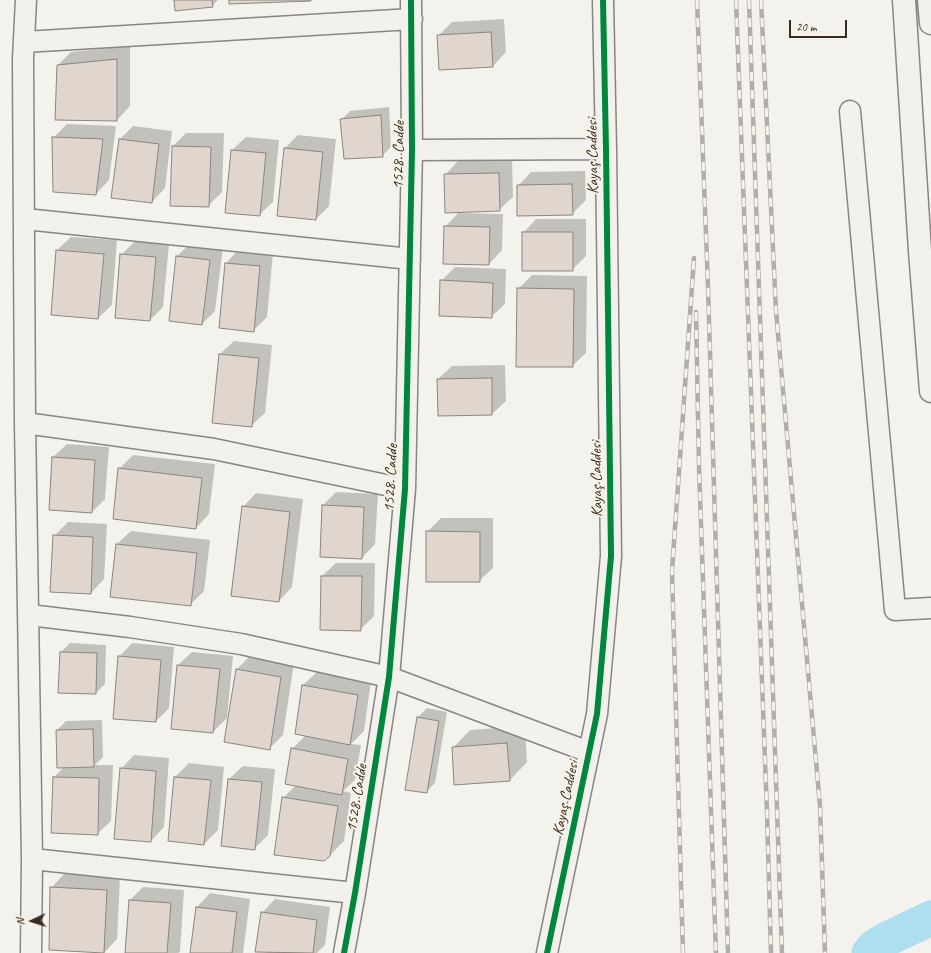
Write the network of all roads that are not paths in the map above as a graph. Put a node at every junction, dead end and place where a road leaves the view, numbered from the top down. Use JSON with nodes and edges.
{"nodes":[{"id":1,"x":26,"y":0,"type":"edge"},
{"id":2,"x":603,"y":0,"type":"edge"},
{"id":3,"x":904,"y":0,"type":"edge"},
{"id":4,"x":929,"y":0,"type":"edge"},
{"id":5,"x":412,"y":9,"type":"edge"},
{"id":6,"x":931,"y":23,"type":"edge"},
{"id":7,"x":24,"y":42,"type":"junction"},
{"id":8,"x":850,"y":111,"type":"dead end"},
{"id":9,"x":606,"y":149,"type":"junction"},
{"id":10,"x":412,"y":150,"type":"junction"},
{"id":11,"x":25,"y":219,"type":"junction"},
{"id":12,"x":410,"y":259,"type":"junction"},
{"id":13,"x":931,"y":391,"type":"edge"},
{"id":14,"x":25,"y":423,"type":"junction"},
{"id":15,"x":405,"y":489,"type":"junction"},
{"id":16,"x":931,"y":608,"type":"edge"},
{"id":17,"x":29,"y":615,"type":"junction"},
{"id":18,"x":390,"y":677,"type":"junction"},
{"id":19,"x":589,"y":752,"type":"junction"},
{"id":20,"x":32,"y":859,"type":"junction"},
{"id":21,"x":355,"y":893,"type":"junction"},
{"id":22,"x":31,"y":953,"type":"edge"},
{"id":23,"x":344,"y":953,"type":"edge"},
{"id":24,"x":547,"y":953,"type":"edge"}],
"edges":[{"from":1,"to":7,"type":"street"},
{"from":2,"to":9,"type":"street","name":"Kayaş Caddesi"},
{"from":3,"to":13,"type":"highway"},
{"from":4,"to":6,"type":"highway"},
{"from":5,"to":7,"type":"street"},
{"from":5,"to":10,"type":"street","name":"1528. Cadde"},
{"from":7,"to":11,"type":"street"},
{"from":8,"to":16,"type":"street"},
{"from":9,"to":10,"type":"street"},
{"from":9,"to":19,"type":"street","name":"Kayaş Caddesi"},
{"from":10,"to":12,"type":"street","name":"1528. Cadde"},
{"from":11,"to":12,"type":"street"},
{"from":11,"to":14,"type":"street"},
{"from":12,"to":15,"type":"street","name":"1528. Cadde"},
{"from":14,"to":15,"type":"street"},
{"from":14,"to":17,"type":"street"},
{"from":15,"to":18,"type":"street","name":"1528. Cadde"},
{"from":17,"to":18,"type":"street"},
{"from":17,"to":20,"type":"street"},
{"from":18,"to":19,"type":"street"},
{"from":18,"to":21,"type":"street","name":"1528. Cadde"},
{"from":19,"to":24,"type":"street","name":"Kayaş Caddesi"},
{"from":20,"to":21,"type":"street"},
{"from":20,"to":22,"type":"street"},
{"from":21,"to":23,"type":"street","name":"1528. Cadde"}]}
